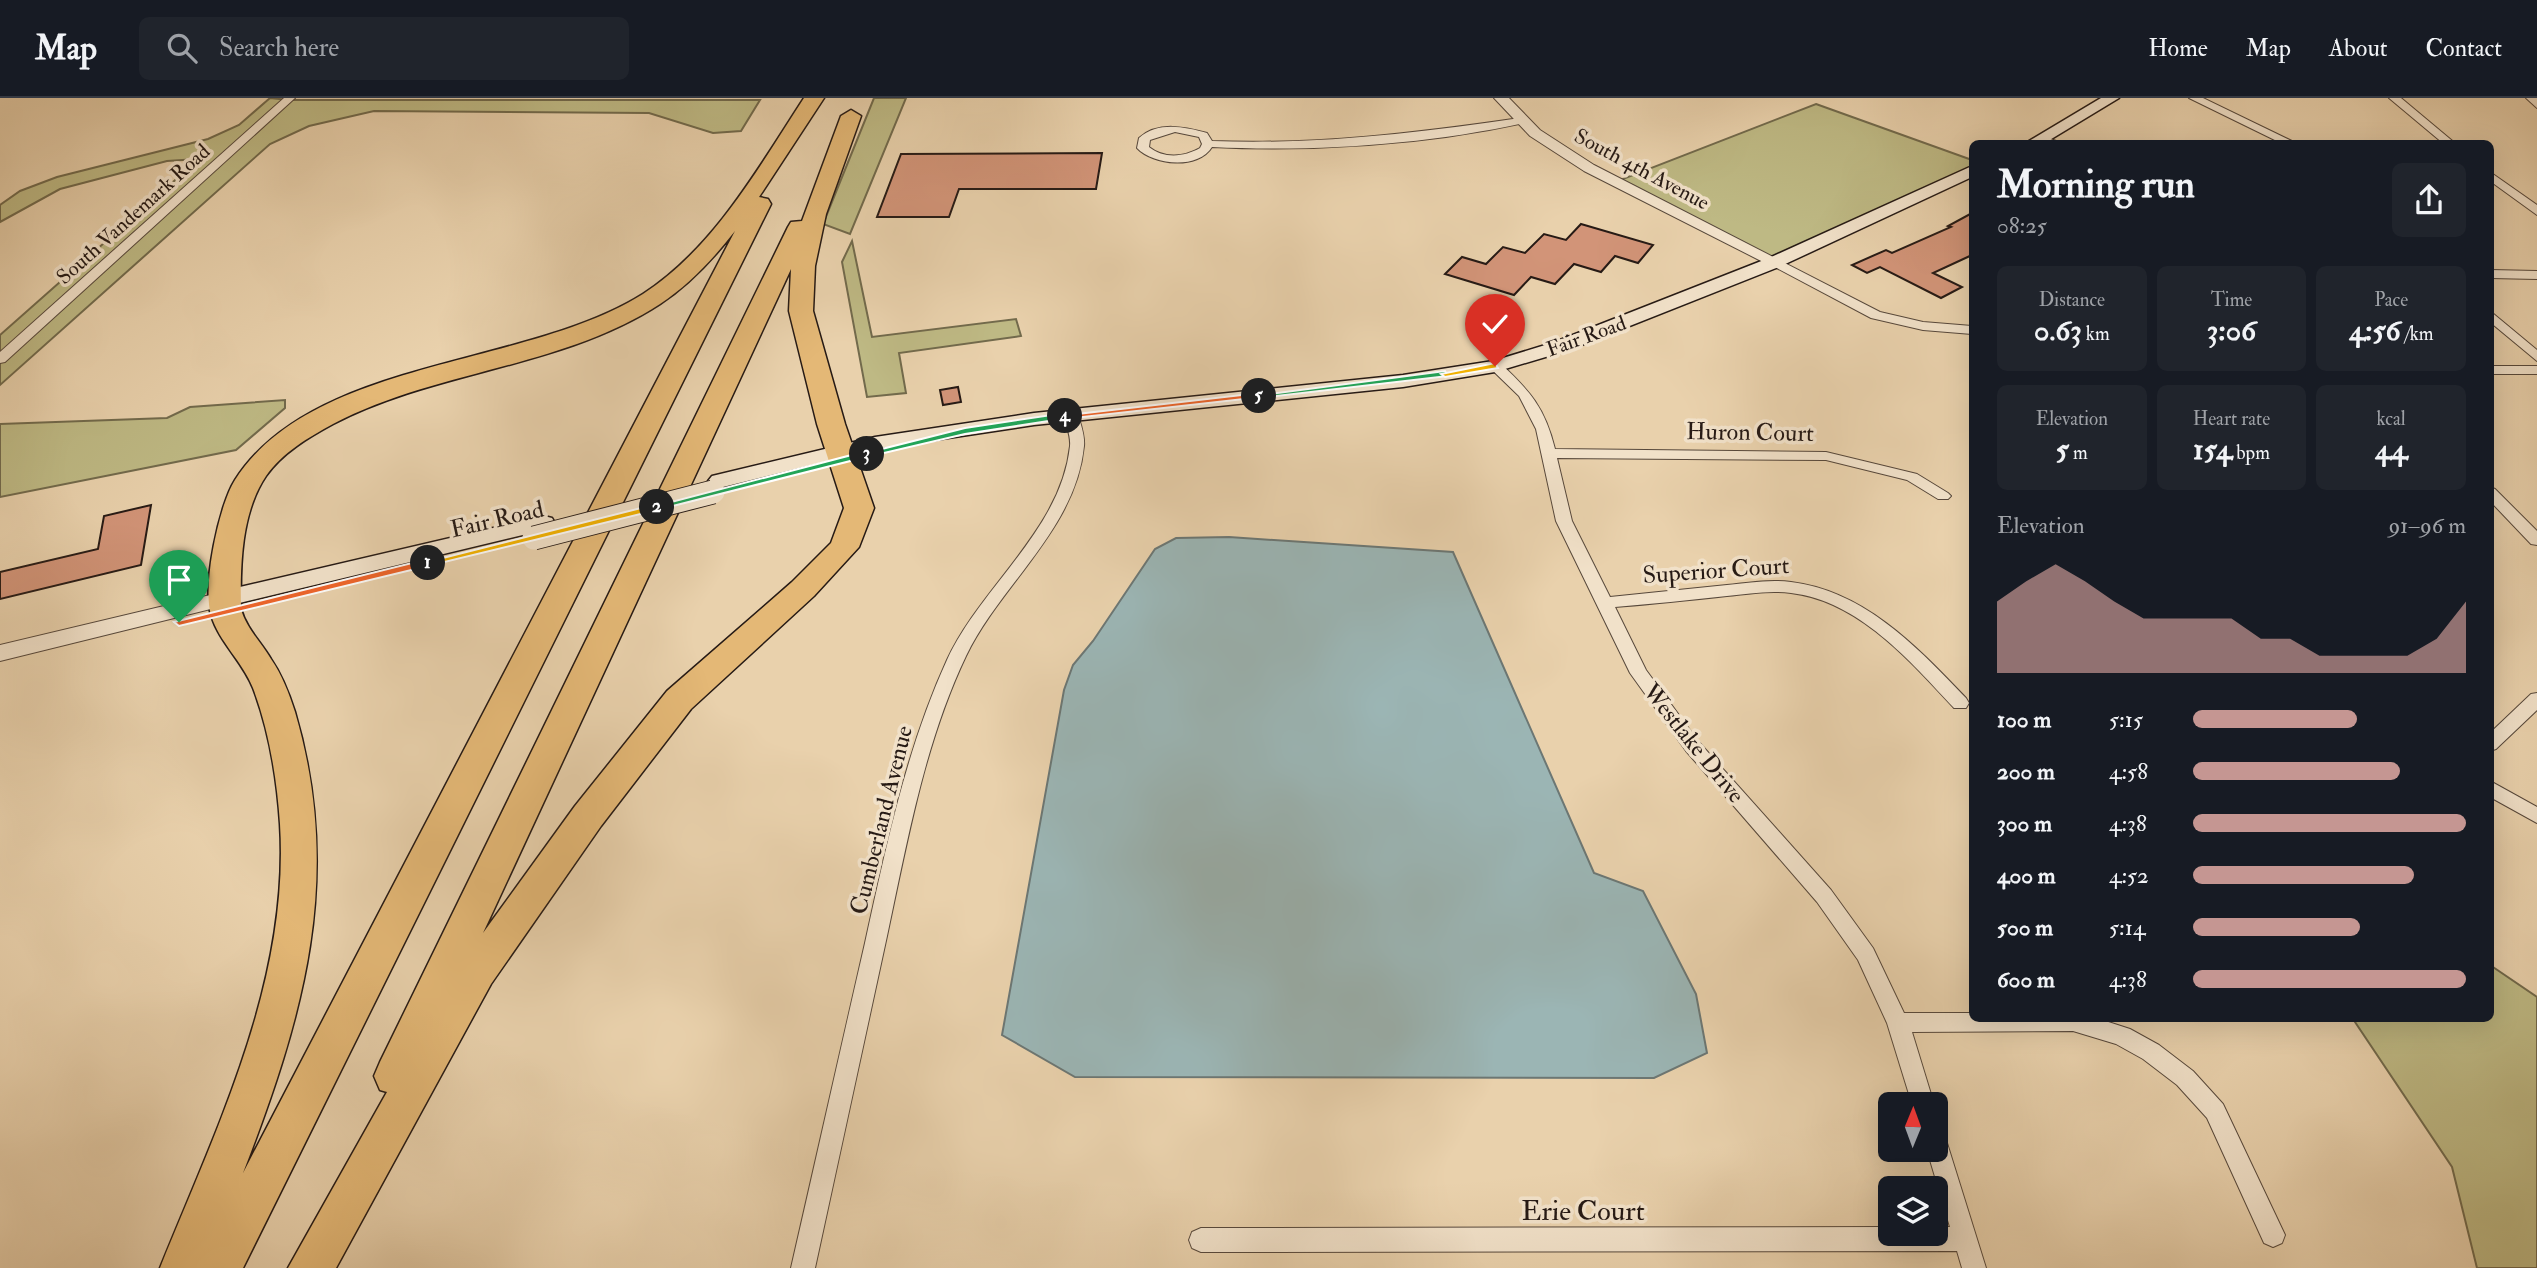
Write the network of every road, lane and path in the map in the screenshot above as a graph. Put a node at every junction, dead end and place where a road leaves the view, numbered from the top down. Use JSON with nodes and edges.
{"nodes":[{"id":1,"x":290,"y":98,"type":"edge"},
{"id":2,"x":814,"y":98,"type":"edge"},
{"id":3,"x":1500,"y":98,"type":"edge"},
{"id":4,"x":2112,"y":98,"type":"edge"},
{"id":5,"x":2194,"y":98,"type":"edge"},
{"id":6,"x":2394,"y":98,"type":"edge"},
{"id":7,"x":2531,"y":98,"type":"edge"},
{"id":8,"x":2537,"y":105,"type":"edge"},
{"id":9,"x":856,"y":107,"type":"edge"},
{"id":10,"x":1520,"y":121,"type":"junction"},
{"id":11,"x":2046,"y":140,"type":"edge"},
{"id":12,"x":2284,"y":140,"type":"edge"},
{"id":13,"x":2446,"y":140,"type":"edge"},
{"id":14,"x":1208,"y":144,"type":"junction"},
{"id":15,"x":1969,"y":172,"type":"edge"},
{"id":16,"x":2494,"y":178,"type":"edge"},
{"id":17,"x":2537,"y":211,"type":"edge"},
{"id":18,"x":1775,"y":262,"type":"junction"},
{"id":19,"x":2494,"y":274,"type":"edge"},
{"id":20,"x":2537,"y":275,"type":"edge"},
{"id":21,"x":2494,"y":319,"type":"edge"},
{"id":22,"x":1969,"y":330,"type":"edge"},
{"id":23,"x":2537,"y":357,"type":"edge"},
{"id":24,"x":0,"y":359,"type":"edge"},
{"id":25,"x":1495,"y":366,"type":"junction"},
{"id":26,"x":2494,"y":370,"type":"edge"},
{"id":27,"x":2537,"y":370,"type":"edge"},
{"id":28,"x":1071,"y":415,"type":"junction"},
{"id":29,"x":1548,"y":453,"type":"junction"},
{"id":30,"x":841,"y":455,"type":"junction"},
{"id":31,"x":1943,"y":496,"type":"dead end"},
{"id":32,"x":2494,"y":496,"type":"edge"},
{"id":33,"x":2537,"y":540,"type":"edge"},
{"id":34,"x":1604,"y":603,"type":"junction"},
{"id":35,"x":226,"y":605,"type":"junction"},
{"id":36,"x":0,"y":653,"type":"edge"},
{"id":37,"x":0,"y":664,"type":"edge"},
{"id":38,"x":2537,"y":699,"type":"edge"},
{"id":39,"x":1960,"y":703,"type":"dead end"},
{"id":40,"x":2494,"y":740,"type":"edge"},
{"id":41,"x":2494,"y":790,"type":"edge"},
{"id":42,"x":2537,"y":816,"type":"edge"},
{"id":43,"x":1986,"y":1022,"type":"edge"},
{"id":44,"x":2076,"y":1022,"type":"edge"},
{"id":45,"x":1898,"y":1023,"type":"junction"},
{"id":46,"x":1919,"y":1092,"type":"edge"},
{"id":47,"x":1942,"y":1162,"type":"edge"},
{"id":48,"x":2273,"y":1235,"type":"dead end"},
{"id":49,"x":1966,"y":1239,"type":"junction"},
{"id":50,"x":1200,"y":1240,"type":"dead end"},
{"id":51,"x":183,"y":1268,"type":"edge"},
{"id":52,"x":218,"y":1268,"type":"edge"},
{"id":53,"x":304,"y":1268,"type":"edge"},
{"id":54,"x":311,"y":1268,"type":"edge"},
{"id":55,"x":803,"y":1268,"type":"edge"},
{"id":56,"x":1974,"y":1268,"type":"edge"}],
"edges":[{"from":1,"to":24,"type":"street","name":"South Vandemark Road"},
{"from":2,"to":35,"type":"highway"},
{"from":2,"to":52,"type":"highway"},
{"from":3,"to":10,"type":"street","name":"South 4th Avenue"},
{"from":4,"to":11,"type":"main road"},
{"from":5,"to":12,"type":"street"},
{"from":6,"to":13,"type":"street"},
{"from":7,"to":8,"type":"street"},
{"from":9,"to":30,"type":"highway"},
{"from":9,"to":53,"type":"highway"},
{"from":10,"to":14,"type":"street"},
{"from":10,"to":18,"type":"street","name":"South 4th Avenue"},
{"from":14,"to":14,"type":"street"},
{"from":15,"to":18,"type":"main road","name":"Fair Road"},
{"from":16,"to":17,"type":"street"},
{"from":18,"to":22,"type":"street"},
{"from":18,"to":25,"type":"main road","name":"Fair Road"},
{"from":19,"to":20,"type":"street"},
{"from":21,"to":23,"type":"street"},
{"from":25,"to":28,"type":"main road","name":"Fair Road"},
{"from":25,"to":29,"type":"street","name":"Westlake Drive"},
{"from":26,"to":27,"type":"street"},
{"from":28,"to":30,"type":"main road","name":"Fair Road"},
{"from":28,"to":55,"type":"street","name":"Cumberland Avenue"},
{"from":29,"to":31,"type":"street","name":"Huron Court"},
{"from":29,"to":34,"type":"street","name":"Westlake Drive"},
{"from":30,"to":35,"type":"main road","name":"Fair Road","bridge":true},
{"from":30,"to":54,"type":"highway"},
{"from":32,"to":33,"type":"street"},
{"from":34,"to":39,"type":"street","name":"Superior Court"},
{"from":34,"to":45,"type":"street","name":"Westlake Drive"},
{"from":35,"to":36,"type":"street","name":"Fair Road"},
{"from":35,"to":37,"type":"street","name":"Fair Road"},
{"from":35,"to":51,"type":"highway"},
{"from":38,"to":40,"type":"street"},
{"from":41,"to":42,"type":"street"},
{"from":43,"to":45,"type":"street"},
{"from":44,"to":48,"type":"street"},
{"from":45,"to":46,"type":"street","name":"Westlake Drive"},
{"from":47,"to":49,"type":"street"},
{"from":49,"to":50,"type":"street","name":"Erie Court"},
{"from":49,"to":56,"type":"street"}]}
